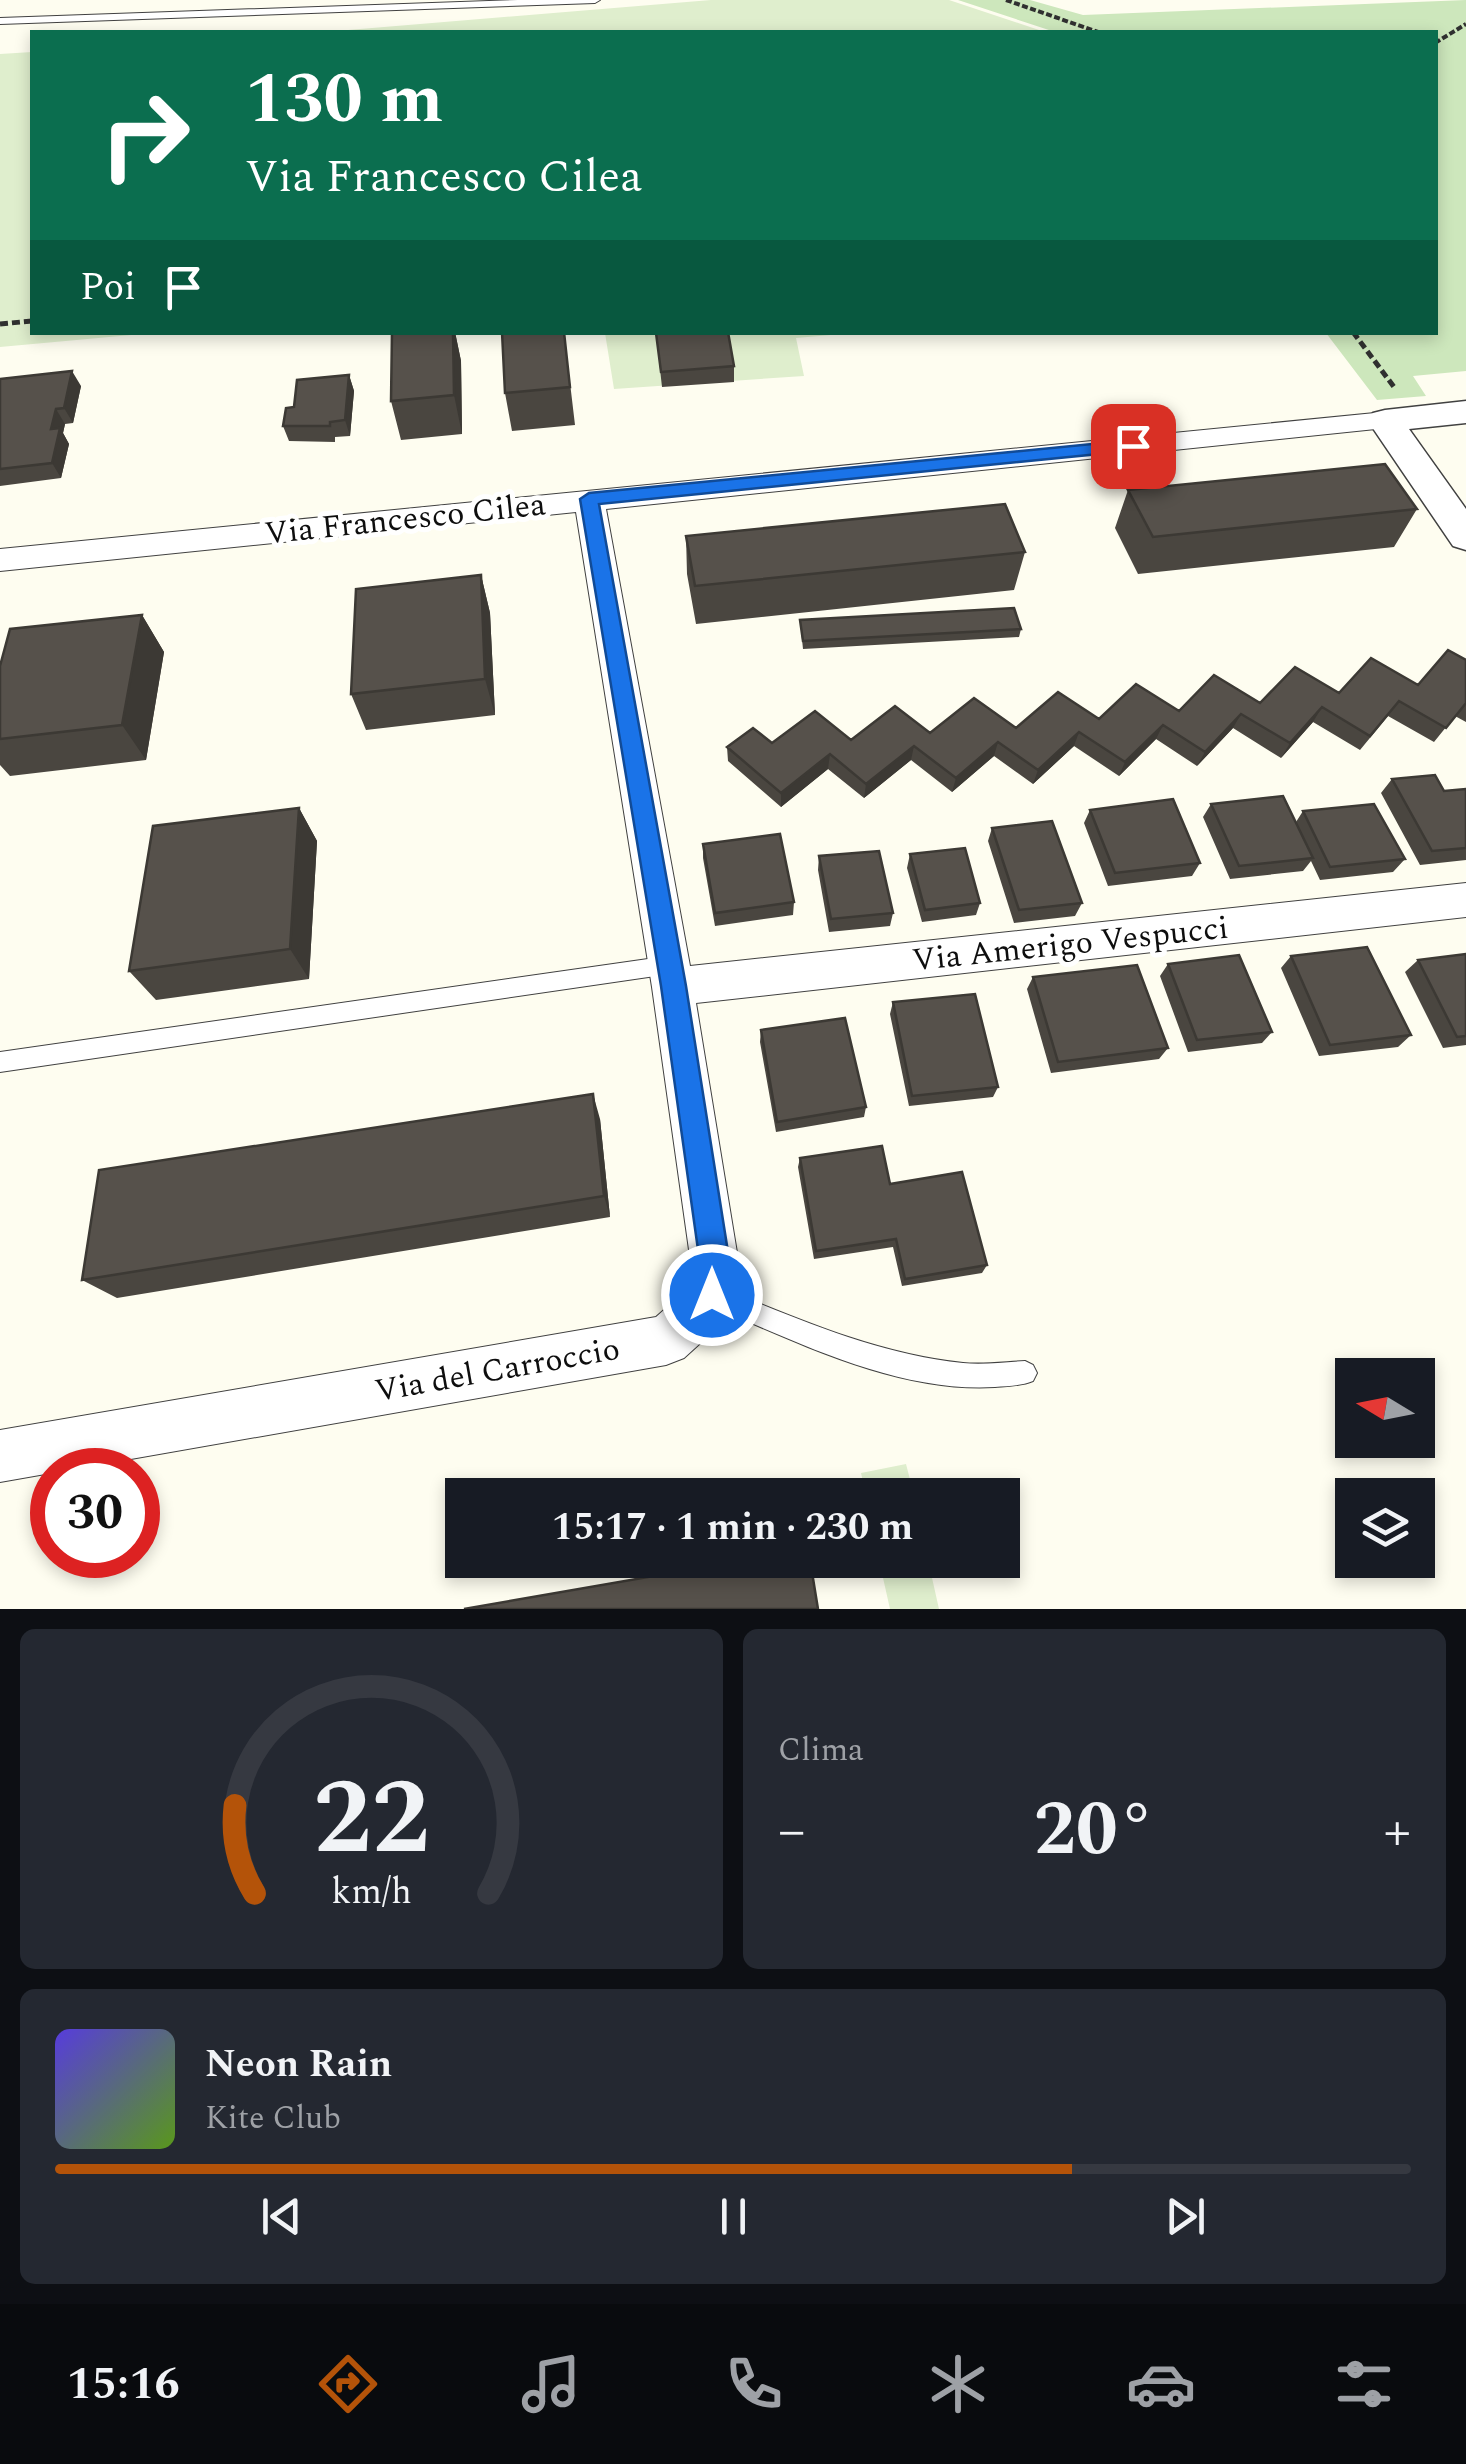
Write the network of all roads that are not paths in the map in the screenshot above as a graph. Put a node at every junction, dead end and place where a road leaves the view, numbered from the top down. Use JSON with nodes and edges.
{"nodes":[{"id":1,"x":594,"y":0,"type":"edge"},
{"id":2,"x":0,"y":21,"type":"edge"},
{"id":3,"x":1466,"y":412,"type":"edge"},
{"id":4,"x":1401,"y":419,"type":"junction"},
{"id":5,"x":589,"y":499,"type":"junction"},
{"id":6,"x":1466,"y":537,"type":"edge"},
{"id":7,"x":0,"y":560,"type":"edge"},
{"id":8,"x":1466,"y":900,"type":"edge"},
{"id":9,"x":671,"y":976,"type":"junction"},
{"id":10,"x":0,"y":1062,"type":"edge"},
{"id":11,"x":712,"y":1295,"type":"junction"},
{"id":12,"x":1025,"y":1373,"type":"dead end"},
{"id":13,"x":0,"y":1456,"type":"edge"}],
"edges":[{"from":1,"to":2,"type":"lane"},
{"from":3,"to":4,"type":"street","name":"Via Francesco Cilea"},
{"from":4,"to":5,"type":"street","name":"Via Francesco Cilea"},
{"from":4,"to":6,"type":"street"},
{"from":5,"to":7,"type":"street","name":"Via Francesco Cilea"},
{"from":5,"to":9,"type":"street"},
{"from":8,"to":9,"type":"street","name":"Via Amerigo Vespucci"},
{"from":9,"to":10,"type":"lane"},
{"from":9,"to":11,"type":"street"},
{"from":11,"to":12,"type":"lane"},
{"from":11,"to":13,"type":"street","name":"Via del Carroccio"}]}
